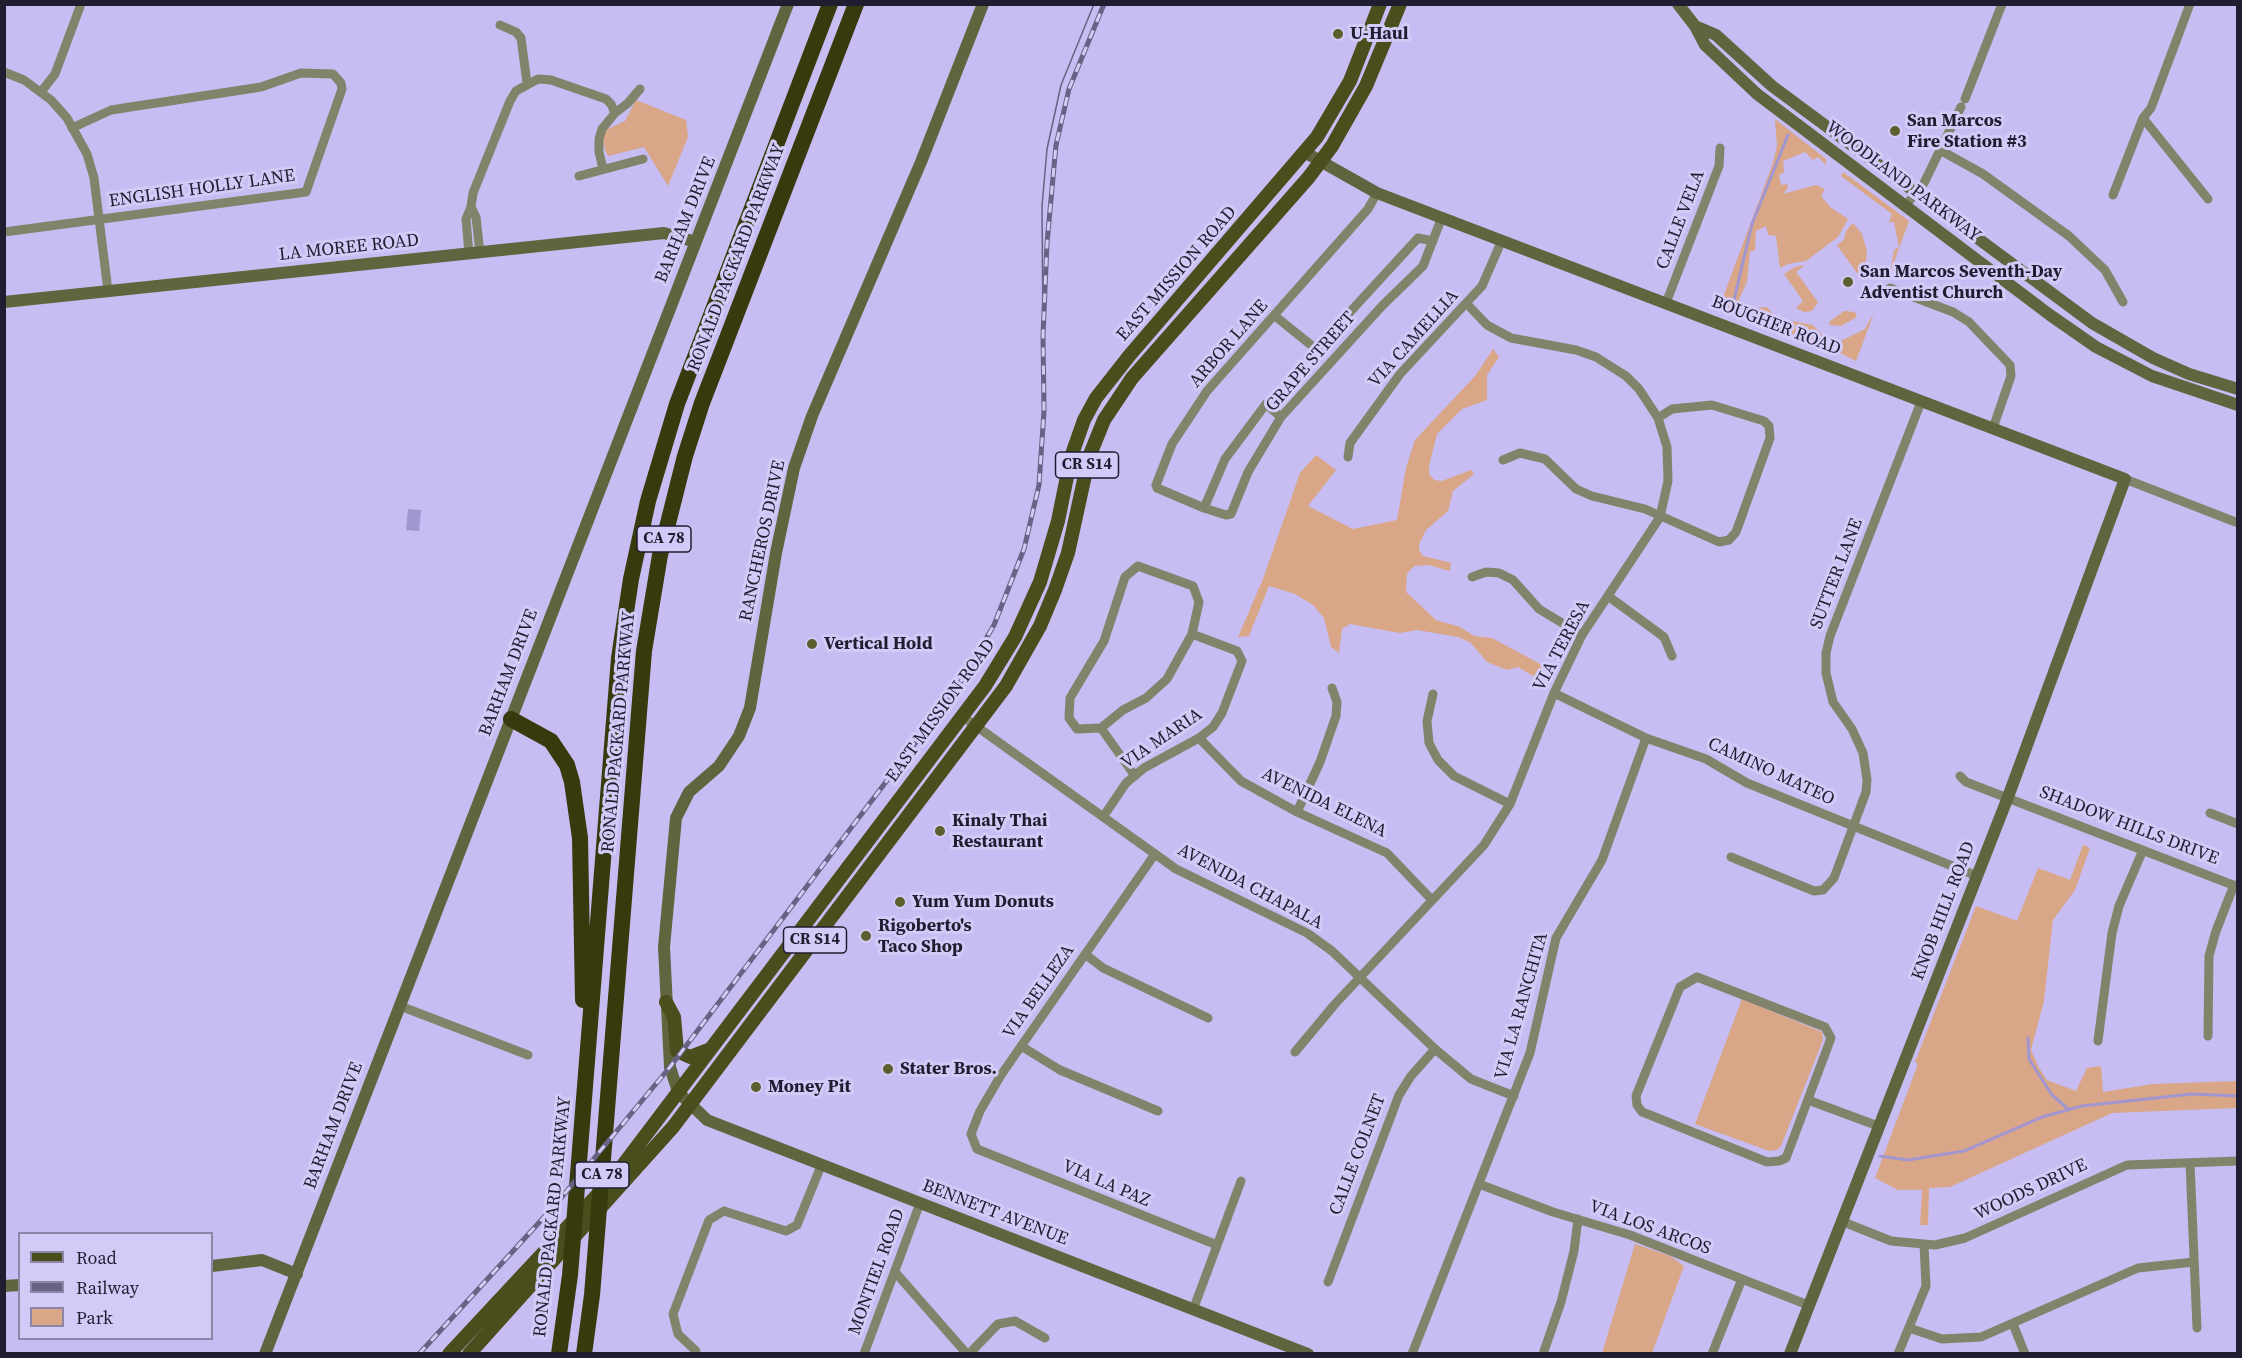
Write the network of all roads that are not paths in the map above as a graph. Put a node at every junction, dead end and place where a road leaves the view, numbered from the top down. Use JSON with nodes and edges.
{"nodes":[{"id":1,"x":81,"y":4,"type":"edge"},
{"id":2,"x":788,"y":4,"type":"edge"},
{"id":3,"x":830,"y":4,"type":"edge"},
{"id":4,"x":856,"y":4,"type":"edge"},
{"id":5,"x":983,"y":4,"type":"edge"},
{"id":6,"x":1380,"y":4,"type":"edge"},
{"id":7,"x":1391,"y":4,"type":"edge"},
{"id":8,"x":1400,"y":4,"type":"edge"},
{"id":9,"x":1678,"y":4,"type":"edge"},
{"id":10,"x":2002,"y":4,"type":"edge"},
{"id":11,"x":2190,"y":4,"type":"edge"},
{"id":12,"x":500,"y":25,"type":"dead end"},
{"id":13,"x":1695,"y":26,"type":"junction"},
{"id":14,"x":1380,"y":52,"type":"junction"},
{"id":15,"x":4,"y":72,"type":"edge"},
{"id":16,"x":527,"y":83,"type":"junction"},
{"id":17,"x":639,"y":89,"type":"dead end"},
{"id":18,"x":41,"y":92,"type":"junction"},
{"id":19,"x":615,"y":113,"type":"junction"},
{"id":20,"x":2143,"y":118,"type":"junction"},
{"id":21,"x":72,"y":128,"type":"junction"},
{"id":22,"x":1720,"y":148,"type":"dead end"},
{"id":23,"x":1940,"y":150,"type":"junction"},
{"id":24,"x":1306,"y":153,"type":"junction"},
{"id":25,"x":643,"y":159,"type":"dead end"},
{"id":26,"x":1320,"y":161,"type":"junction"},
{"id":27,"x":603,"y":169,"type":"junction"},
{"id":28,"x":579,"y":176,"type":"dead end"},
{"id":29,"x":1917,"y":191,"type":"junction"},
{"id":30,"x":1377,"y":193,"type":"junction"},
{"id":31,"x":2113,"y":195,"type":"dead end"},
{"id":32,"x":2208,"y":199,"type":"dead end"},
{"id":33,"x":1906,"y":205,"type":"junction"},
{"id":34,"x":1442,"y":217,"type":"junction"},
{"id":35,"x":101,"y":220,"type":"junction"},
{"id":36,"x":4,"y":232,"type":"edge"},
{"id":37,"x":1502,"y":240,"type":"junction"},
{"id":38,"x":1433,"y":241,"type":"junction"},
{"id":39,"x":696,"y":242,"type":"junction"},
{"id":40,"x":474,"y":254,"type":"junction"},
{"id":41,"x":1890,"y":288,"type":"dead end"},
{"id":42,"x":108,"y":291,"type":"junction"},
{"id":43,"x":4,"y":302,"type":"edge"},
{"id":44,"x":2123,"y":302,"type":"dead end"},
{"id":45,"x":1666,"y":303,"type":"junction"},
{"id":46,"x":1467,"y":304,"type":"junction"},
{"id":47,"x":1275,"y":316,"type":"junction"},
{"id":48,"x":2238,"y":389,"type":"edge"},
{"id":49,"x":1921,"y":402,"type":"junction"},
{"id":50,"x":2238,"y":405,"type":"edge"},
{"id":51,"x":1281,"y":417,"type":"junction"},
{"id":52,"x":1658,"y":418,"type":"junction"},
{"id":53,"x":1993,"y":428,"type":"junction"},
{"id":54,"x":1348,"y":457,"type":"dead end"},
{"id":55,"x":1503,"y":460,"type":"dead end"},
{"id":56,"x":2125,"y":479,"type":"junction"},
{"id":57,"x":1204,"y":508,"type":"junction"},
{"id":58,"x":1660,"y":517,"type":"junction"},
{"id":59,"x":2238,"y":523,"type":"edge"},
{"id":60,"x":1472,"y":577,"type":"dead end"},
{"id":61,"x":1608,"y":596,"type":"junction"},
{"id":62,"x":1192,"y":634,"type":"junction"},
{"id":63,"x":1582,"y":635,"type":"junction"},
{"id":64,"x":1672,"y":656,"type":"dead end"},
{"id":65,"x":1332,"y":688,"type":"dead end"},
{"id":66,"x":1554,"y":693,"type":"junction"},
{"id":67,"x":1433,"y":694,"type":"dead end"},
{"id":68,"x":962,"y":716,"type":"junction"},
{"id":69,"x":511,"y":719,"type":"junction"},
{"id":70,"x":977,"y":727,"type":"junction"},
{"id":71,"x":1101,"y":728,"type":"junction"},
{"id":72,"x":1199,"y":738,"type":"junction"},
{"id":73,"x":1646,"y":738,"type":"junction"},
{"id":74,"x":1135,"y":776,"type":"junction"},
{"id":75,"x":1960,"y":776,"type":"dead end"},
{"id":76,"x":2008,"y":797,"type":"junction"},
{"id":77,"x":1510,"y":804,"type":"junction"},
{"id":78,"x":1297,"y":812,"type":"junction"},
{"id":79,"x":2210,"y":813,"type":"dead end"},
{"id":80,"x":1103,"y":817,"type":"junction"},
{"id":81,"x":2238,"y":824,"type":"edge"},
{"id":82,"x":1854,"y":827,"type":"junction"},
{"id":83,"x":2143,"y":850,"type":"junction"},
{"id":84,"x":1155,"y":854,"type":"junction"},
{"id":85,"x":1731,"y":857,"type":"dead end"},
{"id":86,"x":1977,"y":876,"type":"junction"},
{"id":87,"x":2236,"y":886,"type":"edge"},
{"id":88,"x":830,"y":890,"type":"junction"},
{"id":89,"x":1432,"y":900,"type":"junction"},
{"id":90,"x":824,"y":927,"type":"junction"},
{"id":91,"x":1085,"y":954,"type":"junction"},
{"id":92,"x":1360,"y":977,"type":"junction"},
{"id":93,"x":666,"y":1002,"type":"junction"},
{"id":94,"x":400,"y":1006,"type":"junction"},
{"id":95,"x":1208,"y":1018,"type":"dead end"},
{"id":96,"x":2208,"y":1036,"type":"dead end"},
{"id":97,"x":2098,"y":1041,"type":"dead end"},
{"id":98,"x":1021,"y":1046,"type":"junction"},
{"id":99,"x":710,"y":1049,"type":"junction"},
{"id":100,"x":1435,"y":1049,"type":"junction"},
{"id":101,"x":1295,"y":1052,"type":"dead end"},
{"id":102,"x":528,"y":1055,"type":"dead end"},
{"id":103,"x":678,"y":1092,"type":"junction"},
{"id":104,"x":585,"y":1096,"type":"junction"},
{"id":105,"x":1514,"y":1096,"type":"junction"},
{"id":106,"x":1808,"y":1100,"type":"junction"},
{"id":107,"x":690,"y":1104,"type":"junction"},
{"id":108,"x":1158,"y":1111,"type":"dead end"},
{"id":109,"x":1878,"y":1126,"type":"junction"},
{"id":110,"x":983,"y":1152,"type":"joint"},
{"id":111,"x":2238,"y":1161,"type":"edge"},
{"id":112,"x":2190,"y":1162,"type":"junction"},
{"id":113,"x":821,"y":1166,"type":"junction"},
{"id":114,"x":1241,"y":1181,"type":"dead end"},
{"id":115,"x":1479,"y":1184,"type":"junction"},
{"id":116,"x":920,"y":1203,"type":"junction"},
{"id":117,"x":1578,"y":1219,"type":"junction"},
{"id":118,"x":1841,"y":1221,"type":"junction"},
{"id":119,"x":1217,"y":1245,"type":"junction"},
{"id":120,"x":1924,"y":1245,"type":"junction"},
{"id":121,"x":2194,"y":1262,"type":"junction"},
{"id":122,"x":213,"y":1266,"type":"edge"},
{"id":123,"x":895,"y":1272,"type":"junction"},
{"id":124,"x":297,"y":1274,"type":"junction"},
{"id":125,"x":1742,"y":1279,"type":"junction"},
{"id":126,"x":1328,"y":1282,"type":"dead end"},
{"id":127,"x":1808,"y":1305,"type":"junction"},
{"id":128,"x":1193,"y":1310,"type":"junction"},
{"id":129,"x":2013,"y":1324,"type":"junction"},
{"id":130,"x":1910,"y":1328,"type":"junction"},
{"id":131,"x":2197,"y":1329,"type":"dead end"},
{"id":132,"x":1045,"y":1338,"type":"dead end"},
{"id":133,"x":696,"y":1351,"type":"dead end"},
{"id":134,"x":265,"y":1353,"type":"edge"},
{"id":135,"x":449,"y":1353,"type":"edge"},
{"id":136,"x":469,"y":1353,"type":"edge"},
{"id":137,"x":559,"y":1353,"type":"edge"},
{"id":138,"x":584,"y":1353,"type":"edge"},
{"id":139,"x":864,"y":1353,"type":"edge"},
{"id":140,"x":968,"y":1353,"type":"edge"},
{"id":141,"x":1308,"y":1353,"type":"edge"},
{"id":142,"x":1412,"y":1353,"type":"edge"},
{"id":143,"x":1543,"y":1353,"type":"edge"},
{"id":144,"x":1712,"y":1353,"type":"edge"},
{"id":145,"x":1790,"y":1353,"type":"edge"},
{"id":146,"x":1898,"y":1353,"type":"edge"},
{"id":147,"x":2025,"y":1353,"type":"edge"}],
"edges":[{"from":1,"to":18,"type":"street"},
{"from":2,"to":39,"type":"street","name":"BARHAM DRIVE"},
{"from":3,"to":104,"type":"highway","name":"RONALD PACKARD PARKWAY","number":"CA 78"},
{"from":4,"to":138,"type":"highway","name":"RONALD PACKARD PARKWAY","number":"CA 78"},
{"from":5,"to":93,"type":"street","name":"RANCHEROS DRIVE"},
{"from":6,"to":24,"type":"main road","name":"EAST MISSION ROAD","number":"CR S14"},
{"from":7,"to":14,"type":"main road"},
{"from":8,"to":14,"type":"main road","name":"EAST MISSION ROAD","number":"CR S14"},
{"from":9,"to":13,"type":"street","name":"WOODLAND PARKWAY"},
{"from":10,"to":23,"type":"street"},
{"from":11,"to":20,"type":"street"},
{"from":12,"to":16,"type":"street"},
{"from":13,"to":29,"type":"street","name":"WOODLAND PARKWAY"},
{"from":13,"to":33,"type":"street","name":"WOODLAND PARKWAY"},
{"from":14,"to":26,"type":"main road","name":"EAST MISSION ROAD","number":"CR S14"},
{"from":15,"to":18,"type":"street"},
{"from":16,"to":19,"type":"street"},
{"from":16,"to":40,"type":"street"},
{"from":17,"to":19,"type":"street"},
{"from":18,"to":21,"type":"street"},
{"from":19,"to":27,"type":"street"},
{"from":20,"to":31,"type":"street"},
{"from":20,"to":32,"type":"street"},
{"from":21,"to":35,"type":"street"},
{"from":21,"to":35,"type":"street","name":"ENGLISH HOLLY LANE"},
{"from":22,"to":45,"type":"street","name":"CALLE VELA"},
{"from":23,"to":29,"type":"street"},
{"from":23,"to":44,"type":"street"},
{"from":24,"to":26,"type":"street","name":"BOUGHER ROAD"},
{"from":24,"to":68,"type":"main road","name":"EAST MISSION ROAD","number":"CR S14"},
{"from":25,"to":27,"type":"street"},
{"from":26,"to":30,"type":"street","name":"BOUGHER ROAD"},
{"from":26,"to":70,"type":"main road","name":"EAST MISSION ROAD","number":"CR S14"},
{"from":27,"to":28,"type":"street"},
{"from":29,"to":33,"type":"street"},
{"from":29,"to":48,"type":"street","name":"WOODLAND PARKWAY"},
{"from":30,"to":34,"type":"street","name":"BOUGHER ROAD"},
{"from":30,"to":47,"type":"street","name":"ARBOR LANE"},
{"from":33,"to":50,"type":"street","name":"WOODLAND PARKWAY"},
{"from":34,"to":37,"type":"street","name":"BOUGHER ROAD"},
{"from":34,"to":38,"type":"street","name":"GRAPE STREET"},
{"from":35,"to":36,"type":"street"},
{"from":35,"to":42,"type":"street"},
{"from":37,"to":45,"type":"street","name":"BOUGHER ROAD"},
{"from":37,"to":46,"type":"street","name":"VIA CAMELLIA"},
{"from":38,"to":47,"type":"street"},
{"from":38,"to":51,"type":"street","name":"GRAPE STREET"},
{"from":39,"to":40,"type":"street","name":"LA MOREE ROAD"},
{"from":39,"to":69,"type":"street","name":"BARHAM DRIVE"},
{"from":40,"to":42,"type":"street","name":"LA MOREE ROAD"},
{"from":41,"to":53,"type":"street"},
{"from":42,"to":43,"type":"street","name":"LA MOREE ROAD"},
{"from":45,"to":49,"type":"street","name":"BOUGHER ROAD"},
{"from":46,"to":52,"type":"street","name":"VIA TERESA"},
{"from":46,"to":54,"type":"street","name":"VIA CAMELLIA"},
{"from":47,"to":57,"type":"street","name":"ARBOR LANE"},
{"from":49,"to":53,"type":"street","name":"BOUGHER ROAD"},
{"from":49,"to":82,"type":"street","name":"SUTTER LANE"},
{"from":51,"to":57,"type":"street","name":"GRAPE STREET"},
{"from":51,"to":57,"type":"street"},
{"from":52,"to":58,"type":"street","name":"VIA TERESA"},
{"from":52,"to":58,"type":"street"},
{"from":53,"to":56,"type":"street","name":"BOUGHER ROAD"},
{"from":55,"to":58,"type":"street"},
{"from":56,"to":59,"type":"street","name":"BOUGHER ROAD"},
{"from":56,"to":76,"type":"street","name":"KNOB HILL ROAD"},
{"from":58,"to":61,"type":"street","name":"VIA TERESA"},
{"from":60,"to":63,"type":"street"},
{"from":61,"to":63,"type":"street","name":"VIA TERESA"},
{"from":61,"to":64,"type":"street"},
{"from":62,"to":71,"type":"street"},
{"from":62,"to":71,"type":"street"},
{"from":62,"to":72,"type":"street","name":"VIA MARIA"},
{"from":63,"to":66,"type":"street","name":"VIA TERESA"},
{"from":65,"to":78,"type":"street"},
{"from":66,"to":73,"type":"street","name":"CAMINO MATEO"},
{"from":66,"to":77,"type":"street","name":"VIA TERESA"},
{"from":67,"to":77,"type":"street"},
{"from":68,"to":70,"type":"street","name":"AVENIDA CHAPALA"},
{"from":68,"to":88,"type":"main road","name":"EAST MISSION ROAD","number":"CR S14"},
{"from":69,"to":94,"type":"street","name":"BARHAM DRIVE"},
{"from":69,"to":104,"type":"highway"},
{"from":70,"to":80,"type":"street","name":"AVENIDA CHAPALA"},
{"from":70,"to":90,"type":"main road","name":"EAST MISSION ROAD","number":"CR S14"},
{"from":71,"to":74,"type":"street"},
{"from":72,"to":74,"type":"street","name":"VIA MARIA"},
{"from":72,"to":78,"type":"street","name":"AVENIDA ELENA"},
{"from":73,"to":82,"type":"street","name":"CAMINO MATEO"},
{"from":73,"to":105,"type":"street","name":"VIA LA RANCHITA"},
{"from":74,"to":80,"type":"street","name":"VIA MARIA"},
{"from":75,"to":76,"type":"street","name":"SHADOW HILLS DRIVE"},
{"from":76,"to":83,"type":"street","name":"SHADOW HILLS DRIVE"},
{"from":76,"to":86,"type":"street","name":"KNOB HILL ROAD"},
{"from":77,"to":89,"type":"street","name":"VIA TERESA"},
{"from":78,"to":89,"type":"street","name":"AVENIDA ELENA"},
{"from":79,"to":81,"type":"street"},
{"from":80,"to":84,"type":"street","name":"AVENIDA CHAPALA"},
{"from":82,"to":85,"type":"street","name":"SUTTER LANE"},
{"from":82,"to":86,"type":"street","name":"CAMINO MATEO"},
{"from":83,"to":87,"type":"street","name":"SHADOW HILLS DRIVE"},
{"from":83,"to":97,"type":"street"},
{"from":84,"to":91,"type":"street","name":"VIA BELLEZA"},
{"from":84,"to":92,"type":"street","name":"AVENIDA CHAPALA"},
{"from":86,"to":109,"type":"street","name":"KNOB HILL ROAD"},
{"from":87,"to":96,"type":"street"},
{"from":88,"to":90,"type":"main road"},
{"from":88,"to":99,"type":"main road","name":"EAST MISSION ROAD","number":"CR S14"},
{"from":89,"to":92,"type":"street","name":"VIA TERESA"},
{"from":90,"to":107,"type":"main road","name":"EAST MISSION ROAD","number":"CR S14"},
{"from":91,"to":95,"type":"street"},
{"from":91,"to":98,"type":"street","name":"VIA BELLEZA"},
{"from":92,"to":100,"type":"street","name":"AVENIDA CHAPALA"},
{"from":92,"to":101,"type":"street","name":"VIA TERESA"},
{"from":93,"to":99,"type":"main road"},
{"from":93,"to":103,"type":"street","name":"RANCHEROS DRIVE"},
{"from":94,"to":102,"type":"street"},
{"from":94,"to":124,"type":"street","name":"BARHAM DRIVE"},
{"from":98,"to":108,"type":"street"},
{"from":98,"to":110,"type":"street","name":"VIA BELLEZA"},
{"from":99,"to":103,"type":"main road","name":"EAST MISSION ROAD","number":"CR S14"},
{"from":100,"to":105,"type":"street","name":"AVENIDA CHAPALA"},
{"from":100,"to":126,"type":"street","name":"CALLE COLNET"},
{"from":103,"to":107,"type":"street","name":"BENNETT AVENUE"},
{"from":103,"to":135,"type":"main road","name":"EAST MISSION ROAD","number":"CR S14"},
{"from":104,"to":137,"type":"highway","name":"RONALD PACKARD PARKWAY","number":"CA 78"},
{"from":105,"to":115,"type":"street","name":"VIA LA RANCHITA"},
{"from":106,"to":106,"type":"street"},
{"from":106,"to":109,"type":"street"},
{"from":107,"to":113,"type":"street","name":"BENNETT AVENUE"},
{"from":107,"to":136,"type":"main road","name":"EAST MISSION ROAD","number":"CR S14"},
{"from":109,"to":118,"type":"street","name":"KNOB HILL ROAD"},
{"from":110,"to":119,"type":"street","name":"VIA LA PAZ"},
{"from":111,"to":112,"type":"street","name":"WOODS DRIVE"},
{"from":112,"to":120,"type":"street","name":"WOODS DRIVE"},
{"from":112,"to":121,"type":"street"},
{"from":113,"to":116,"type":"street","name":"BENNETT AVENUE"},
{"from":113,"to":133,"type":"street"},
{"from":114,"to":119,"type":"street"},
{"from":115,"to":117,"type":"street","name":"VIA LOS ARCOS"},
{"from":115,"to":142,"type":"street","name":"VIA LA RANCHITA"},
{"from":116,"to":123,"type":"street","name":"MONTIEL ROAD"},
{"from":116,"to":128,"type":"street","name":"BENNETT AVENUE"},
{"from":117,"to":125,"type":"street","name":"VIA LOS ARCOS"},
{"from":117,"to":143,"type":"street"},
{"from":118,"to":120,"type":"street","name":"WOODS DRIVE"},
{"from":118,"to":127,"type":"street","name":"KNOB HILL ROAD"},
{"from":119,"to":128,"type":"street"},
{"from":120,"to":130,"type":"street"},
{"from":121,"to":129,"type":"street"},
{"from":121,"to":131,"type":"street"},
{"from":122,"to":124,"type":"street"},
{"from":123,"to":139,"type":"street","name":"MONTIEL ROAD"},
{"from":123,"to":140,"type":"street"},
{"from":124,"to":134,"type":"street","name":"BARHAM DRIVE"},
{"from":125,"to":127,"type":"street","name":"VIA LOS ARCOS"},
{"from":125,"to":144,"type":"street"},
{"from":127,"to":145,"type":"street","name":"KNOB HILL ROAD"},
{"from":128,"to":141,"type":"street","name":"BENNETT AVENUE"},
{"from":129,"to":130,"type":"street"},
{"from":129,"to":147,"type":"street"},
{"from":130,"to":146,"type":"street"},
{"from":132,"to":140,"type":"street"}]}
